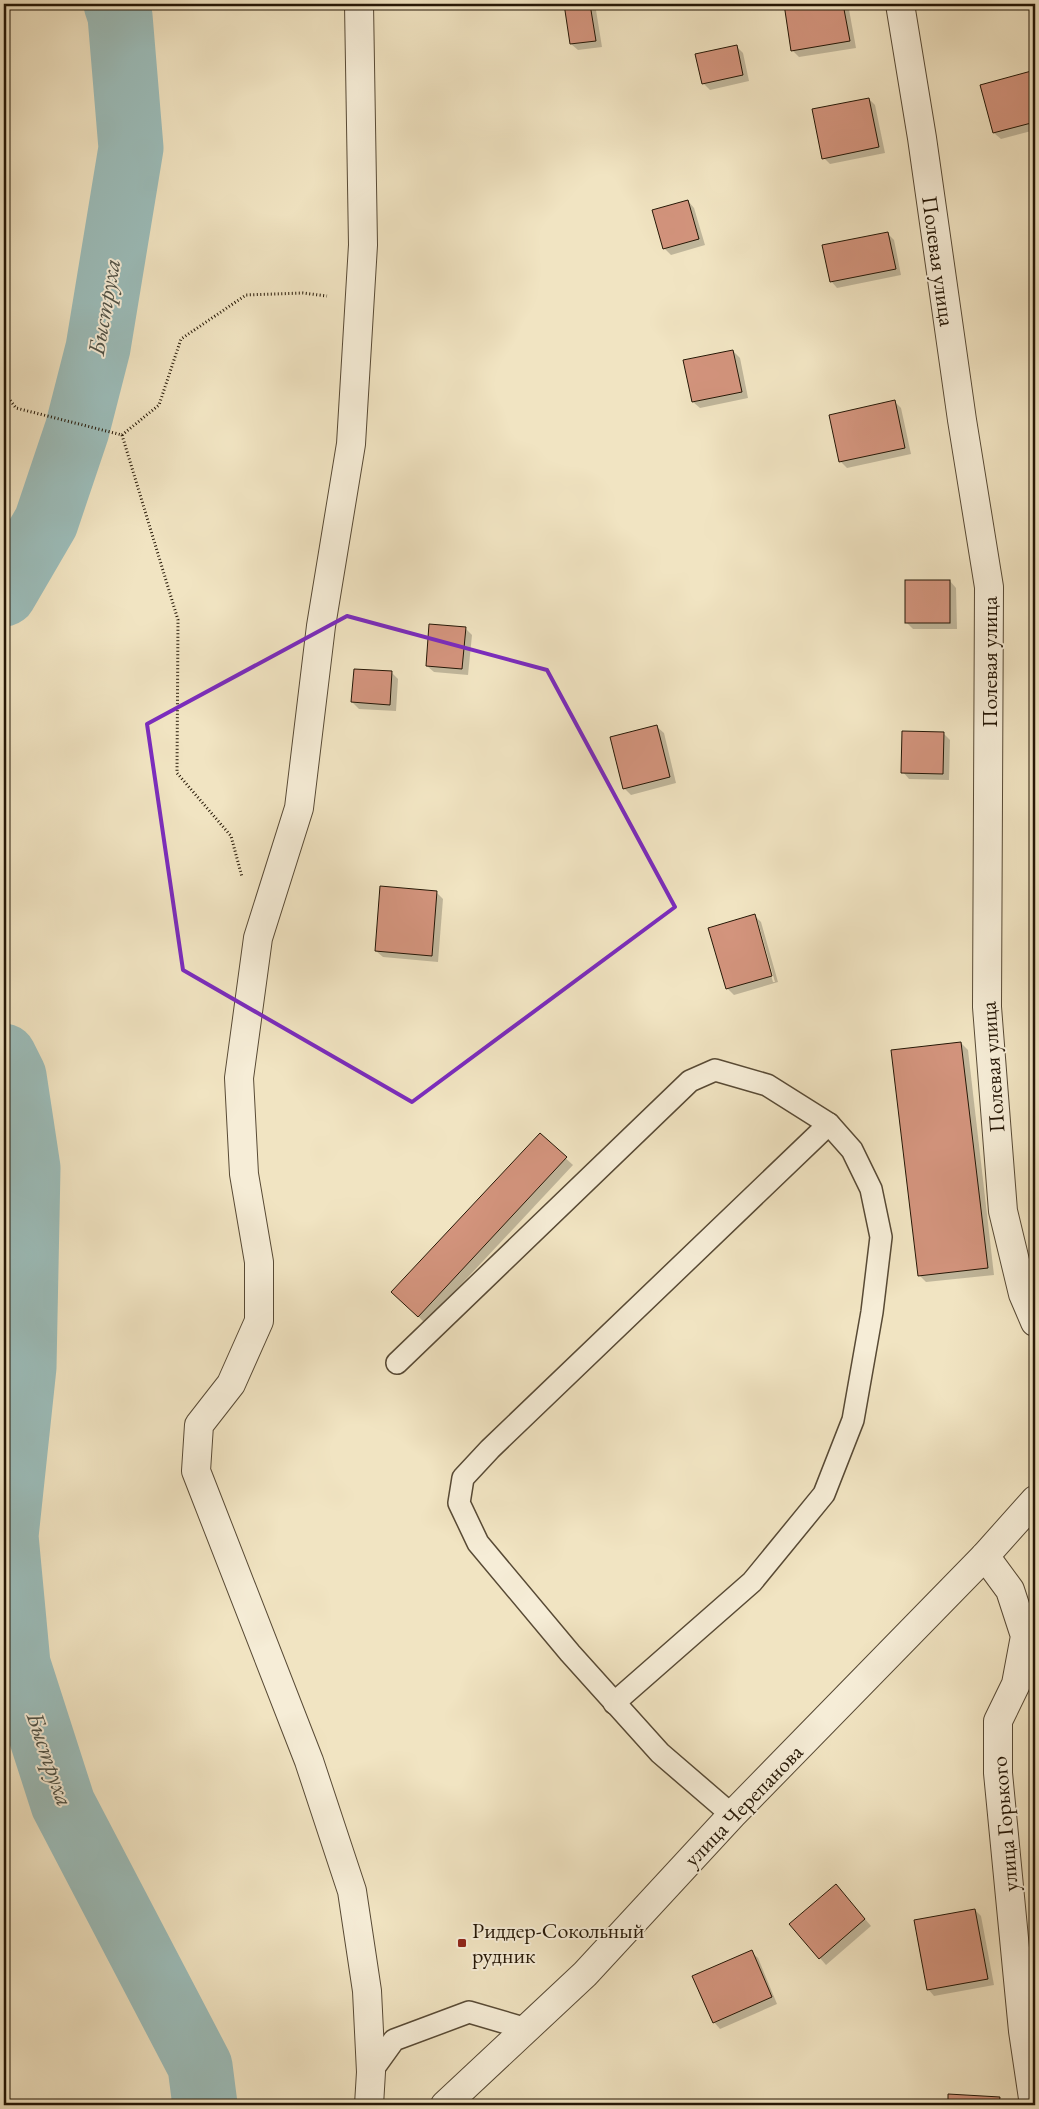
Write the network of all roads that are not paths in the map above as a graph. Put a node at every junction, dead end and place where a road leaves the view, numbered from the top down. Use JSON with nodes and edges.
{"nodes":[{"id":1,"x":359,"y":4,"type":"edge"},
{"id":2,"x":900,"y":4,"type":"edge"},
{"id":3,"x":829,"y":1124,"type":"junction"},
{"id":4,"x":1035,"y":1322,"type":"edge"},
{"id":5,"x":397,"y":1363,"type":"dead end"},
{"id":6,"x":1035,"y":1500,"type":"edge"},
{"id":7,"x":985,"y":1556,"type":"junction"},
{"id":8,"x":614,"y":1703,"type":"junction"},
{"id":9,"x":732,"y":1815,"type":"junction"},
{"id":10,"x":527,"y":2029,"type":"junction"},
{"id":11,"x":371,"y":2072,"type":"junction"},
{"id":12,"x":369,"y":2105,"type":"edge"},
{"id":13,"x":445,"y":2105,"type":"edge"},
{"id":14,"x":1034,"y":2105,"type":"edge"}],
"edges":[{"from":1,"to":11,"type":"street"},
{"from":2,"to":4,"type":"street","name":"Полевая улица"},
{"from":3,"to":5,"type":"lane"},
{"from":3,"to":8,"type":"lane"},
{"from":3,"to":8,"type":"lane"},
{"from":6,"to":7,"type":"street","name":"улица Черепанова"},
{"from":7,"to":9,"type":"street","name":"улица Черепанова"},
{"from":7,"to":14,"type":"street","name":"улица Горького"},
{"from":8,"to":9,"type":"lane"},
{"from":9,"to":10,"type":"street","name":"улица Черепанова"},
{"from":10,"to":11,"type":"lane"},
{"from":10,"to":13,"type":"street","name":"улица Черепанова"},
{"from":11,"to":12,"type":"street"}]}
